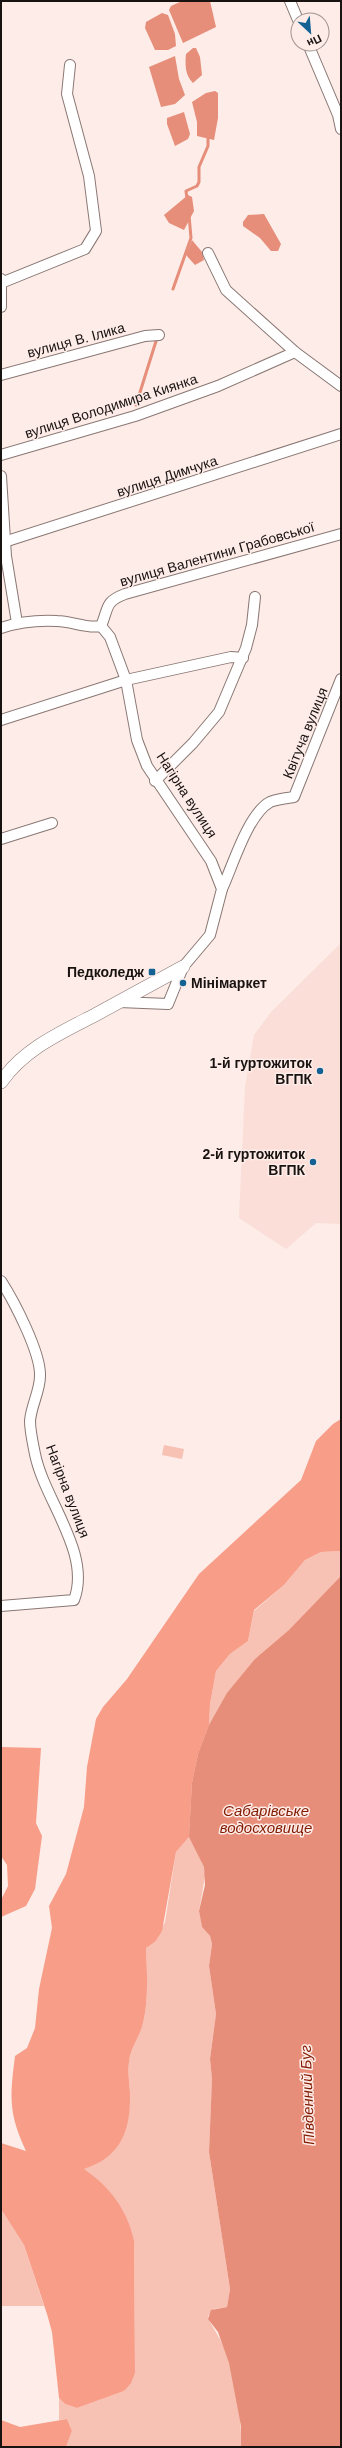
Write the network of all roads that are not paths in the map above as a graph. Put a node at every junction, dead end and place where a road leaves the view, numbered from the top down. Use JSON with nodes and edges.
{"nodes":[{"id":1,"x":291,"y":1,"type":"edge"},
{"id":2,"x":295,"y":12,"type":"edge"},
{"id":3,"x":311,"y":52,"type":"edge"},
{"id":4,"x":70,"y":65,"type":"dead end"},
{"id":5,"x":341,"y":129,"type":"edge"},
{"id":6,"x":208,"y":253,"type":"dead end"},
{"id":7,"x":1,"y":281,"type":"edge"},
{"id":8,"x":1,"y":308,"type":"edge"},
{"id":9,"x":160,"y":335,"type":"dead end"},
{"id":10,"x":295,"y":352,"type":"junction"},
{"id":11,"x":1,"y":375,"type":"edge"},
{"id":12,"x":341,"y":386,"type":"edge"},
{"id":13,"x":341,"y":434,"type":"edge"},
{"id":14,"x":1,"y":455,"type":"edge"},
{"id":15,"x":1,"y":476,"type":"edge"},
{"id":16,"x":341,"y":534,"type":"edge"},
{"id":17,"x":3,"y":542,"type":"edge"},
{"id":18,"x":255,"y":597,"type":"dead end"},
{"id":19,"x":17,"y":623,"type":"junction"},
{"id":20,"x":101,"y":626,"type":"junction"},
{"id":21,"x":1,"y":628,"type":"edge"},
{"id":22,"x":243,"y":658,"type":"junction"},
{"id":23,"x":341,"y":679,"type":"edge"},
{"id":24,"x":126,"y":680,"type":"junction"},
{"id":25,"x":1,"y":720,"type":"edge"},
{"id":26,"x":155,"y":781,"type":"junction"},
{"id":27,"x":52,"y":824,"type":"dead end"},
{"id":28,"x":1,"y":839,"type":"edge"},
{"id":29,"x":222,"y":889,"type":"junction"},
{"id":30,"x":183,"y":967,"type":"junction"},
{"id":31,"x":119,"y":1002,"type":"junction"},
{"id":32,"x":1,"y":1082,"type":"edge"},
{"id":33,"x":1,"y":1281,"type":"edge"},
{"id":34,"x":1,"y":1606,"type":"edge"}],
"edges":[{"from":1,"to":2,"type":"street"},
{"from":3,"to":5,"type":"street"},
{"from":4,"to":7,"type":"street"},
{"from":6,"to":10,"type":"street"},
{"from":7,"to":8,"type":"street"},
{"from":9,"to":11,"type":"street","name":"вулиця В. Ілика"},
{"from":10,"to":12,"type":"street"},
{"from":10,"to":14,"type":"street","name":"вулиця Володимира Киянка"},
{"from":13,"to":17,"type":"street","name":"вулиця Димчука"},
{"from":15,"to":17,"type":"street"},
{"from":16,"to":20,"type":"street","name":"вулиця Валентини Грабовської"},
{"from":17,"to":19,"type":"street"},
{"from":18,"to":22,"type":"street"},
{"from":19,"to":20,"type":"street"},
{"from":19,"to":21,"type":"street"},
{"from":20,"to":24,"type":"street","name":"Нагірна вулиця"},
{"from":22,"to":24,"type":"street"},
{"from":22,"to":26,"type":"street"},
{"from":23,"to":29,"type":"street","name":"Квітуча вулиця"},
{"from":24,"to":25,"type":"street"},
{"from":24,"to":26,"type":"street","name":"Нагірна вулиця"},
{"from":26,"to":29,"type":"street","name":"Нагірна вулиця"},
{"from":27,"to":28,"type":"street"},
{"from":29,"to":30,"type":"street"},
{"from":30,"to":31,"type":"street"},
{"from":30,"to":31,"type":"street"},
{"from":31,"to":32,"type":"street"},
{"from":33,"to":34,"type":"street","name":"Нагірна вулиця"}]}
